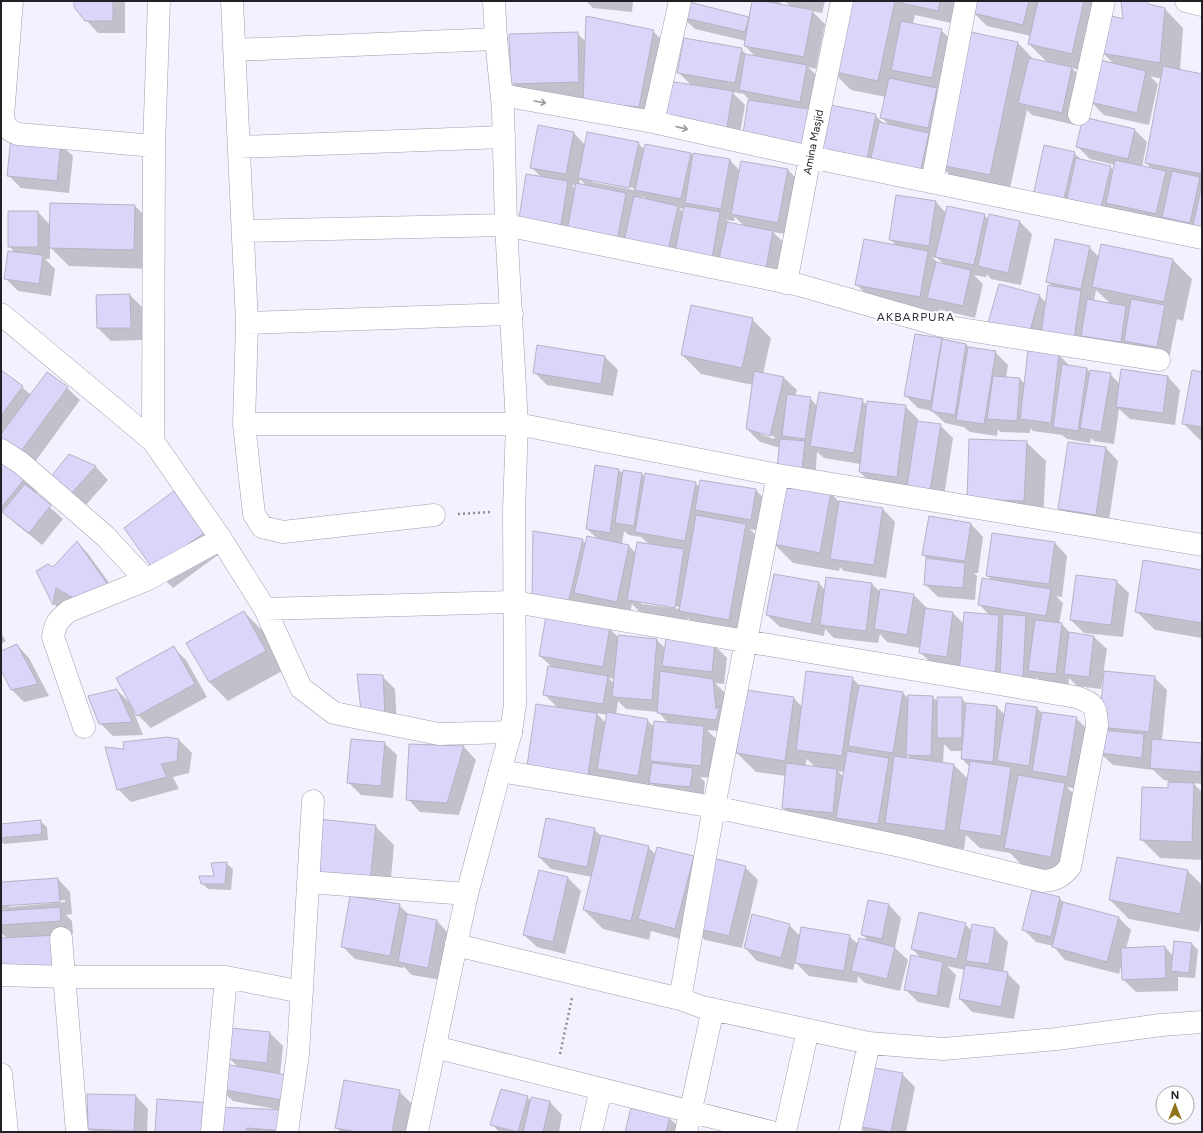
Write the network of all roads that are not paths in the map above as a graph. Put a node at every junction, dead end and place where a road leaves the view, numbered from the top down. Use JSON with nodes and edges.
{"nodes":[{"id":1,"x":12,"y":1,"type":"edge"},
{"id":2,"x":159,"y":1,"type":"edge"},
{"id":3,"x":232,"y":1,"type":"edge"},
{"id":4,"x":494,"y":1,"type":"edge"},
{"id":5,"x":680,"y":1,"type":"edge"},
{"id":6,"x":842,"y":1,"type":"edge"},
{"id":7,"x":966,"y":1,"type":"edge"},
{"id":8,"x":1104,"y":1,"type":"edge"},
{"id":9,"x":1186,"y":1,"type":"edge"},
{"id":10,"x":1202,"y":5,"type":"edge"},
{"id":11,"x":496,"y":39,"type":"junction"},
{"id":12,"x":234,"y":50,"type":"junction"},
{"id":13,"x":502,"y":95,"type":"junction"},
{"id":14,"x":1079,"y":114,"type":"dead end"},
{"id":15,"x":653,"y":122,"type":"junction"},
{"id":16,"x":504,"y":137,"type":"junction"},
{"id":17,"x":154,"y":146,"type":"junction"},
{"id":18,"x":239,"y":147,"type":"junction"},
{"id":19,"x":810,"y":157,"type":"junction"},
{"id":20,"x":932,"y":182,"type":"junction"},
{"id":21,"x":506,"y":224,"type":"junction"},
{"id":22,"x":243,"y":231,"type":"junction"},
{"id":23,"x":1202,"y":238,"type":"edge"},
{"id":24,"x":786,"y":282,"type":"junction"},
{"id":25,"x":1,"y":314,"type":"edge"},
{"id":26,"x":512,"y":314,"type":"junction"},
{"id":27,"x":247,"y":323,"type":"junction"},
{"id":28,"x":1159,"y":360,"type":"dead end"},
{"id":29,"x":244,"y":424,"type":"junction"},
{"id":30,"x":518,"y":424,"type":"junction"},
{"id":31,"x":153,"y":441,"type":"junction"},
{"id":32,"x":1,"y":450,"type":"edge"},
{"id":33,"x":778,"y":475,"type":"junction"},
{"id":34,"x":434,"y":515,"type":"road end"},
{"id":35,"x":221,"y":539,"type":"junction"},
{"id":36,"x":1202,"y":545,"type":"edge"},
{"id":37,"x":146,"y":580,"type":"junction"},
{"id":38,"x":514,"y":602,"type":"junction"},
{"id":39,"x":265,"y":609,"type":"junction"},
{"id":40,"x":745,"y":641,"type":"junction"},
{"id":41,"x":84,"y":727,"type":"dead end"},
{"id":42,"x":511,"y":732,"type":"junction"},
{"id":43,"x":500,"y":772,"type":"junction"},
{"id":44,"x":313,"y":801,"type":"dead end"},
{"id":45,"x":714,"y":807,"type":"junction"},
{"id":46,"x":308,"y":882,"type":"junction"},
{"id":47,"x":467,"y":894,"type":"junction"},
{"id":48,"x":61,"y":938,"type":"dead end"},
{"id":49,"x":456,"y":945,"type":"junction"},
{"id":50,"x":1,"y":975,"type":"edge"},
{"id":51,"x":65,"y":977,"type":"junction"},
{"id":52,"x":226,"y":977,"type":"junction"},
{"id":53,"x":302,"y":992,"type":"junction"},
{"id":54,"x":680,"y":999,"type":"junction"},
{"id":55,"x":713,"y":1009,"type":"junction"},
{"id":56,"x":1202,"y":1022,"type":"edge"},
{"id":57,"x":808,"y":1030,"type":"junction"},
{"id":58,"x":870,"y":1043,"type":"junction"},
{"id":59,"x":435,"y":1047,"type":"junction"},
{"id":60,"x":1,"y":1074,"type":"edge"},
{"id":61,"x":601,"y":1089,"type":"junction"},
{"id":62,"x":688,"y":1122,"type":"edge"},
{"id":63,"x":739,"y":1128,"type":"edge"},
{"id":64,"x":421,"y":1131,"type":"edge"},
{"id":65,"x":7,"y":1132,"type":"edge"},
{"id":66,"x":77,"y":1132,"type":"edge"},
{"id":67,"x":212,"y":1132,"type":"edge"},
{"id":68,"x":287,"y":1132,"type":"edge"},
{"id":69,"x":591,"y":1132,"type":"edge"},
{"id":70,"x":771,"y":1132,"type":"edge"},
{"id":71,"x":786,"y":1132,"type":"edge"},
{"id":72,"x":850,"y":1132,"type":"edge"}],
"edges":[{"from":1,"to":17,"type":"street"},
{"from":2,"to":17,"type":"street"},
{"from":3,"to":12,"type":"street"},
{"from":4,"to":11,"type":"street"},
{"from":5,"to":15,"type":"street"},
{"from":6,"to":19,"type":"street","name":"Amina Masjid"},
{"from":7,"to":20,"type":"street"},
{"from":8,"to":14,"type":"street"},
{"from":9,"to":10,"type":"street"},
{"from":11,"to":12,"type":"street"},
{"from":11,"to":13,"type":"street"},
{"from":12,"to":18,"type":"street"},
{"from":13,"to":15,"type":"street","one_way":true},
{"from":13,"to":16,"type":"street"},
{"from":15,"to":19,"type":"street","one_way":true},
{"from":16,"to":18,"type":"street"},
{"from":16,"to":21,"type":"street"},
{"from":17,"to":31,"type":"street"},
{"from":18,"to":22,"type":"street"},
{"from":19,"to":20,"type":"street"},
{"from":19,"to":24,"type":"street","name":"Amina Masjid"},
{"from":20,"to":23,"type":"street"},
{"from":21,"to":22,"type":"street"},
{"from":21,"to":24,"type":"street"},
{"from":21,"to":26,"type":"street"},
{"from":22,"to":27,"type":"street"},
{"from":24,"to":28,"type":"street"},
{"from":25,"to":31,"type":"street"},
{"from":26,"to":27,"type":"street"},
{"from":26,"to":30,"type":"street"},
{"from":27,"to":29,"type":"street"},
{"from":29,"to":30,"type":"street"},
{"from":29,"to":34,"type":"street"},
{"from":30,"to":33,"type":"street"},
{"from":30,"to":38,"type":"street"},
{"from":31,"to":35,"type":"street"},
{"from":32,"to":37,"type":"street"},
{"from":33,"to":36,"type":"street"},
{"from":33,"to":40,"type":"street"},
{"from":35,"to":37,"type":"street"},
{"from":35,"to":39,"type":"street"},
{"from":37,"to":41,"type":"street"},
{"from":38,"to":39,"type":"street"},
{"from":38,"to":40,"type":"street"},
{"from":38,"to":42,"type":"street"},
{"from":39,"to":42,"type":"street"},
{"from":40,"to":45,"type":"street"},
{"from":40,"to":45,"type":"street"},
{"from":42,"to":43,"type":"street"},
{"from":43,"to":45,"type":"street"},
{"from":43,"to":47,"type":"street"},
{"from":44,"to":46,"type":"street"},
{"from":45,"to":54,"type":"street"},
{"from":46,"to":47,"type":"street"},
{"from":46,"to":53,"type":"street"},
{"from":47,"to":49,"type":"street"},
{"from":48,"to":51,"type":"street"},
{"from":49,"to":54,"type":"street"},
{"from":49,"to":59,"type":"street"},
{"from":50,"to":51,"type":"street"},
{"from":51,"to":52,"type":"street"},
{"from":51,"to":66,"type":"street"},
{"from":52,"to":53,"type":"street"},
{"from":52,"to":67,"type":"street"},
{"from":53,"to":68,"type":"street"},
{"from":54,"to":55,"type":"street"},
{"from":55,"to":57,"type":"street"},
{"from":55,"to":62,"type":"street"},
{"from":56,"to":58,"type":"street"},
{"from":57,"to":58,"type":"street"},
{"from":57,"to":71,"type":"street"},
{"from":58,"to":72,"type":"street"},
{"from":59,"to":61,"type":"street"},
{"from":59,"to":64,"type":"street"},
{"from":60,"to":65,"type":"street"},
{"from":61,"to":62,"type":"street"},
{"from":61,"to":69,"type":"street"},
{"from":62,"to":63,"type":"street"},
{"from":63,"to":70,"type":"street"}]}
